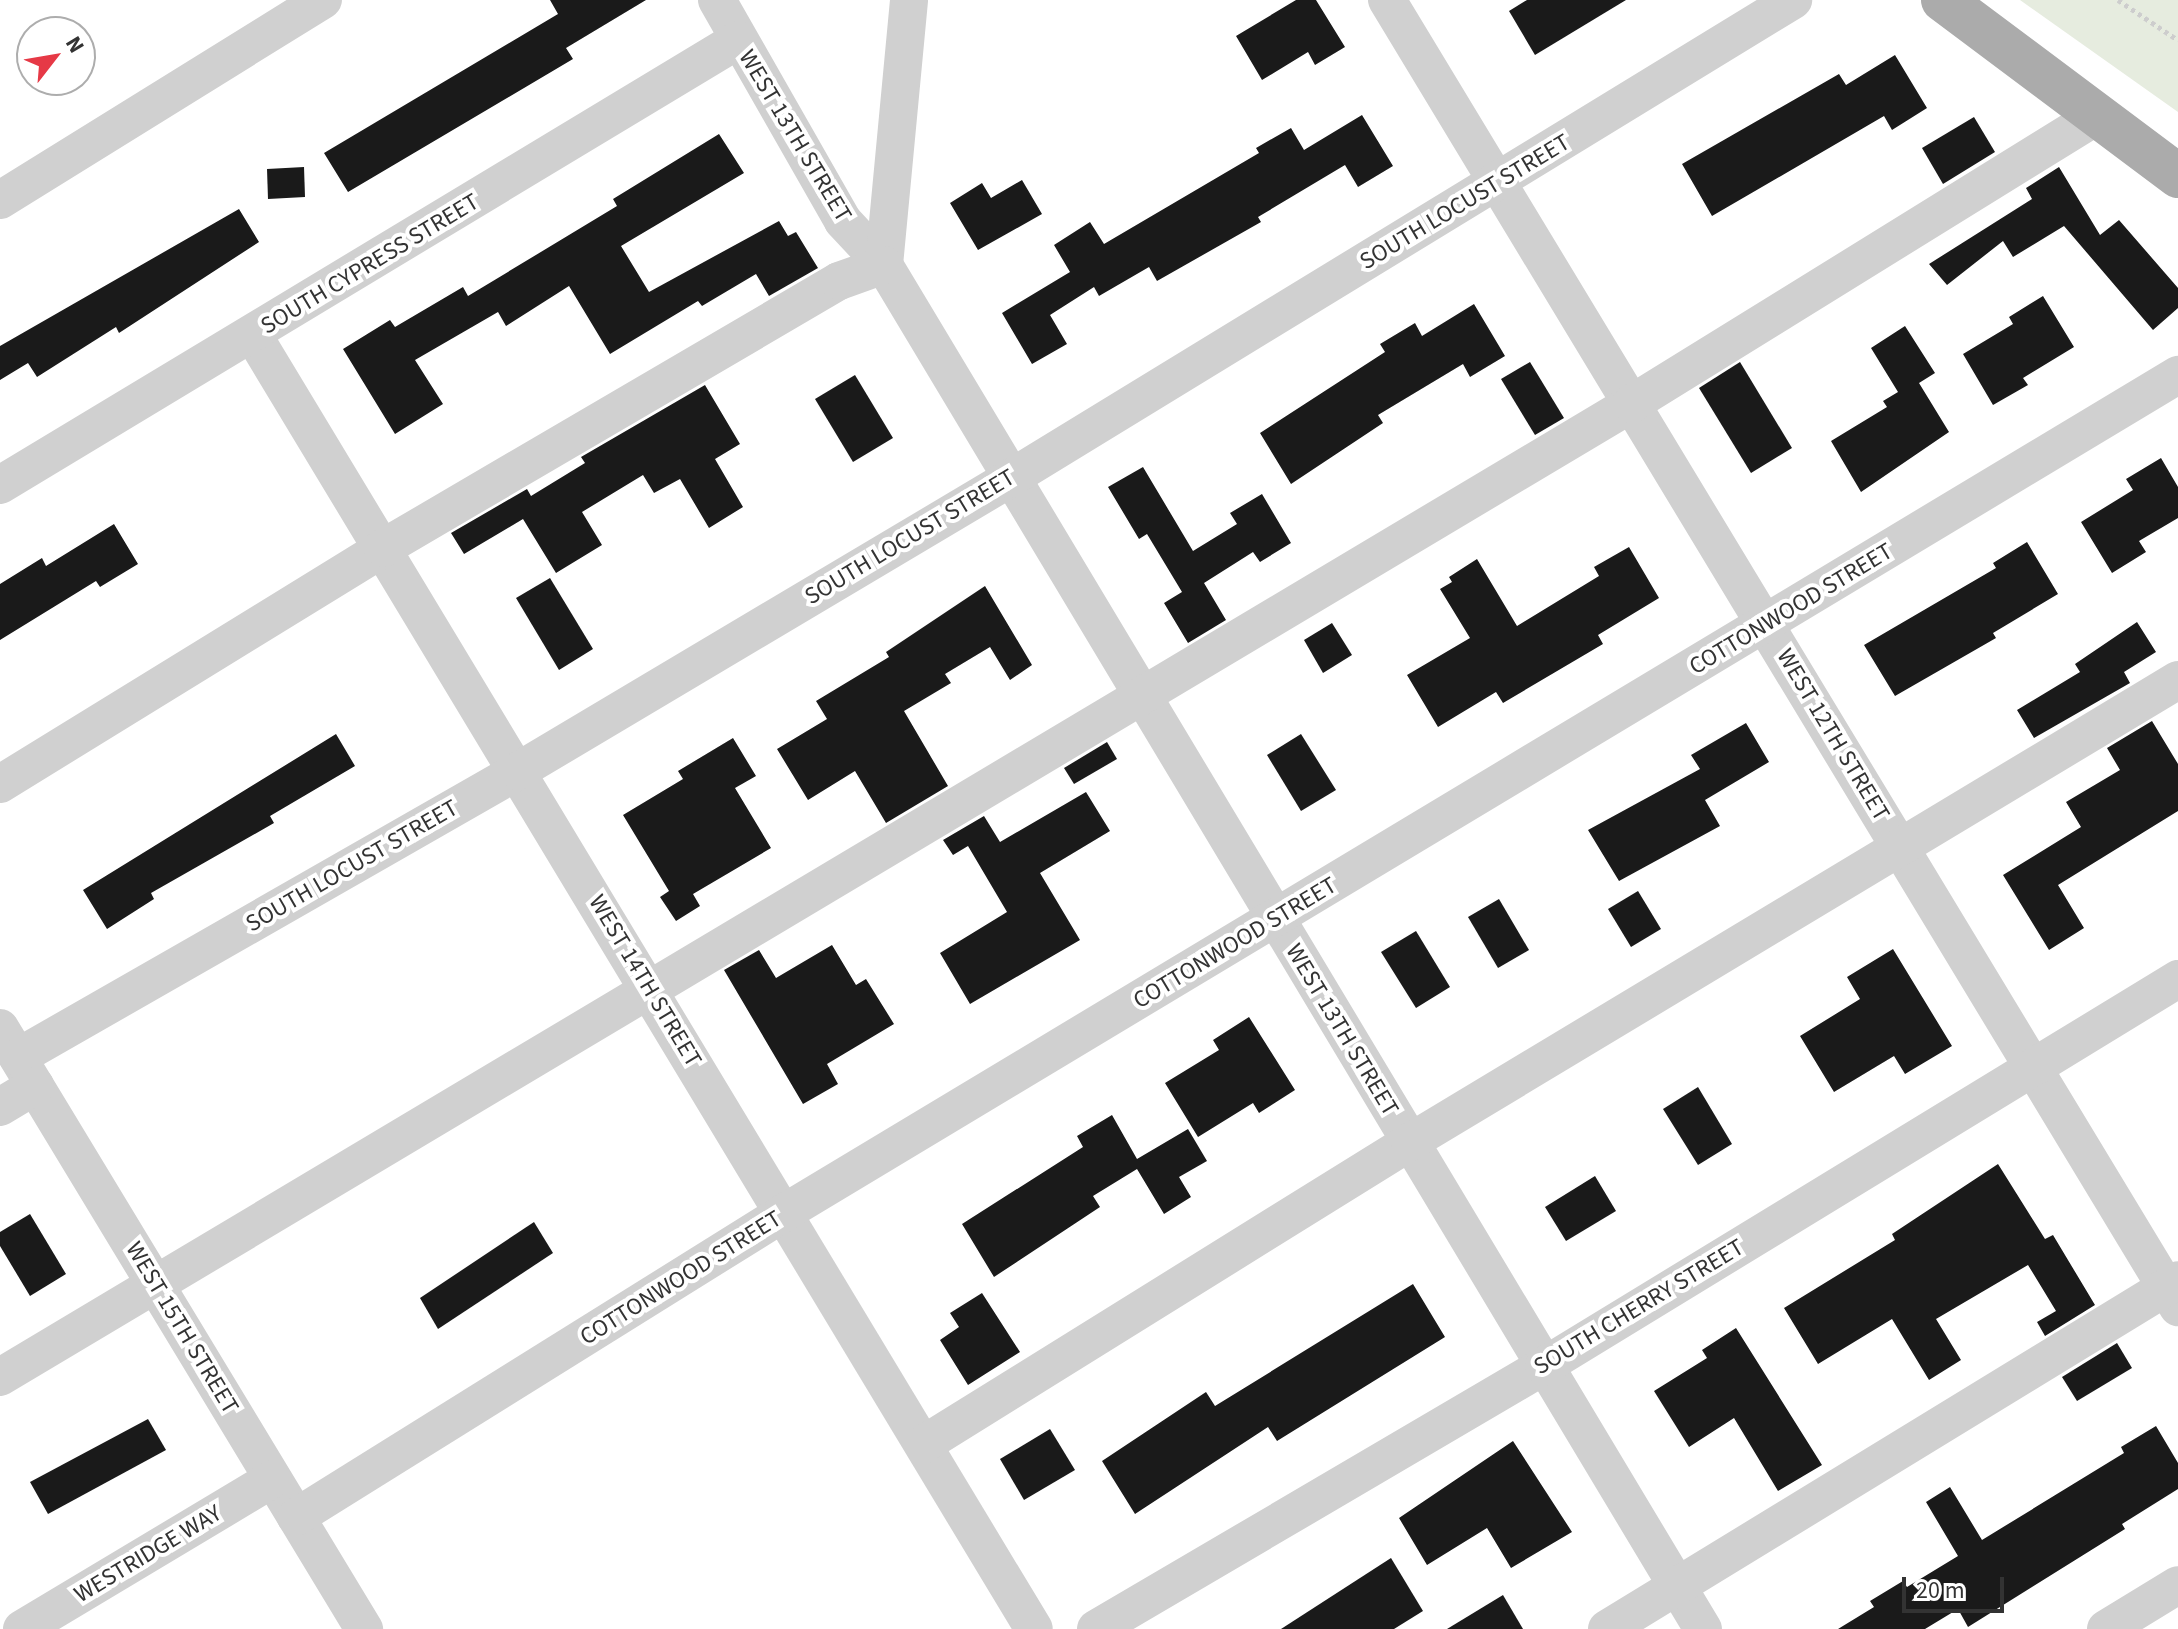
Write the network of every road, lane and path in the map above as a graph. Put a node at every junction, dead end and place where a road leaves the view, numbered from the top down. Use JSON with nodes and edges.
{"nodes":[{"id":1,"x":323,"y":0,"type":"edge"},
{"id":2,"x":717,"y":0,"type":"edge"},
{"id":3,"x":909,"y":0,"type":"edge"},
{"id":4,"x":1387,"y":0,"type":"edge"},
{"id":5,"x":1793,"y":0,"type":"edge"},
{"id":6,"x":1943,"y":0,"type":"edge"},
{"id":7,"x":2118,"y":0,"type":"edge"},
{"id":8,"x":738,"y":40,"type":"junction"},
{"id":9,"x":2178,"y":40,"type":"edge"},
{"id":10,"x":2095,"y":117,"type":"junction"},
{"id":11,"x":2178,"y":176,"type":"edge"},
{"id":12,"x":1497,"y":182,"type":"junction"},
{"id":13,"x":0,"y":200,"type":"edge"},
{"id":14,"x":884,"y":265,"type":"junction"},
{"id":15,"x":253,"y":335,"type":"junction"},
{"id":16,"x":2178,"y":375,"type":"edge"},
{"id":17,"x":1631,"y":404,"type":"junction"},
{"id":18,"x":1009,"y":479,"type":"junction"},
{"id":19,"x":0,"y":485,"type":"edge"},
{"id":20,"x":383,"y":548,"type":"junction"},
{"id":21,"x":1765,"y":625,"type":"junction"},
{"id":22,"x":2178,"y":680,"type":"edge"},
{"id":23,"x":1142,"y":694,"type":"junction"},
{"id":24,"x":518,"y":771,"type":"junction"},
{"id":25,"x":0,"y":784,"type":"edge"},
{"id":26,"x":1902,"y":849,"type":"junction"},
{"id":27,"x":1275,"y":918,"type":"junction"},
{"id":28,"x":2178,"y":979,"type":"edge"},
{"id":29,"x":650,"y":988,"type":"junction"},
{"id":30,"x":18,"y":1057,"type":"edge"},
{"id":31,"x":2033,"y":1067,"type":"junction"},
{"id":32,"x":0,"y":1107,"type":"edge"},
{"id":33,"x":1410,"y":1142,"type":"junction"},
{"id":34,"x":782,"y":1214,"type":"junction"},
{"id":35,"x":154,"y":1283,"type":"junction"},
{"id":36,"x":2174,"y":1291,"type":"edge"},
{"id":37,"x":1544,"y":1366,"type":"junction"},
{"id":38,"x":0,"y":1377,"type":"edge"},
{"id":39,"x":924,"y":1444,"type":"junction"},
{"id":40,"x":273,"y":1479,"type":"junction"},
{"id":41,"x":296,"y":1517,"type":"junction"},
{"id":42,"x":2178,"y":1585,"type":"edge"},
{"id":43,"x":1678,"y":1588,"type":"junction"},
{"id":44,"x":22,"y":1629,"type":"edge"},
{"id":45,"x":364,"y":1629,"type":"edge"},
{"id":46,"x":1034,"y":1629,"type":"edge"},
{"id":47,"x":1096,"y":1629,"type":"edge"},
{"id":48,"x":1607,"y":1629,"type":"edge"},
{"id":49,"x":1703,"y":1629,"type":"edge"},
{"id":50,"x":2106,"y":1629,"type":"edge"}],
"edges":[{"from":1,"to":13,"type":"street"},
{"from":2,"to":8,"type":"street","name":"WEST 13TH STREET"},
{"from":3,"to":14,"type":"street","name":"WEST 13TH STREET"},
{"from":4,"to":12,"type":"street","name":"WEST 12TH STREET"},
{"from":5,"to":12,"type":"street","name":"SOUTH LOCUST STREET"},
{"from":6,"to":10,"type":"main road"},
{"from":7,"to":9,"type":"path"},
{"from":8,"to":14,"type":"street","name":"WEST 13TH STREET"},
{"from":8,"to":15,"type":"street","name":"SOUTH CYPRESS STREET"},
{"from":10,"to":11,"type":"main road"},
{"from":10,"to":17,"type":"street"},
{"from":12,"to":17,"type":"street","name":"WEST 12TH STREET"},
{"from":12,"to":18,"type":"street","name":"SOUTH LOCUST STREET"},
{"from":14,"to":18,"type":"street","name":"WEST 13TH STREET"},
{"from":14,"to":20,"type":"street"},
{"from":15,"to":19,"type":"street","name":"SOUTH CYPRESS STREET"},
{"from":15,"to":20,"type":"street","name":"WEST 14TH STREET"},
{"from":16,"to":21,"type":"street","name":"COTTONWOOD STREET"},
{"from":17,"to":21,"type":"street","name":"WEST 12TH STREET"},
{"from":17,"to":23,"type":"street"},
{"from":18,"to":23,"type":"street","name":"WEST 13TH STREET"},
{"from":18,"to":24,"type":"street","name":"SOUTH LOCUST STREET"},
{"from":20,"to":24,"type":"street","name":"WEST 14TH STREET"},
{"from":20,"to":25,"type":"street"},
{"from":21,"to":26,"type":"street","name":"WEST 12TH STREET"},
{"from":21,"to":27,"type":"street","name":"COTTONWOOD STREET"},
{"from":22,"to":26,"type":"street"},
{"from":23,"to":27,"type":"street","name":"WEST 13TH STREET"},
{"from":23,"to":29,"type":"street"},
{"from":24,"to":29,"type":"street","name":"WEST 14TH STREET"},
{"from":24,"to":30,"type":"street","name":"SOUTH LOCUST STREET"},
{"from":26,"to":31,"type":"street","name":"WEST 12TH STREET"},
{"from":26,"to":33,"type":"street"},
{"from":27,"to":33,"type":"street","name":"WEST 13TH STREET"},
{"from":27,"to":34,"type":"street","name":"COTTONWOOD STREET"},
{"from":28,"to":31,"type":"street","name":"SOUTH CHERRY STREET"},
{"from":29,"to":34,"type":"street","name":"WEST 14TH STREET"},
{"from":29,"to":35,"type":"street"},
{"from":30,"to":32,"type":"street","name":"SOUTH LOCUST STREET"},
{"from":30,"to":35,"type":"street","name":"WEST 15TH STREET"},
{"from":31,"to":36,"type":"street","name":"WEST 12TH STREET"},
{"from":31,"to":37,"type":"street","name":"SOUTH CHERRY STREET"},
{"from":33,"to":37,"type":"street","name":"WEST 13TH STREET"},
{"from":33,"to":39,"type":"street"},
{"from":34,"to":39,"type":"street","name":"WEST 14TH STREET"},
{"from":34,"to":41,"type":"street","name":"COTTONWOOD STREET"},
{"from":35,"to":38,"type":"street"},
{"from":35,"to":40,"type":"street","name":"WEST 15TH STREET"},
{"from":36,"to":43,"type":"street"},
{"from":37,"to":43,"type":"street","name":"WEST 13TH STREET"},
{"from":37,"to":47,"type":"street","name":"SOUTH CHERRY STREET"},
{"from":39,"to":46,"type":"street","name":"WEST 14TH STREET"},
{"from":40,"to":41,"type":"street","name":"WEST 15TH STREET"},
{"from":40,"to":44,"type":"street","name":"WESTRIDGE WAY"},
{"from":41,"to":45,"type":"street","name":"WEST 15TH STREET"},
{"from":42,"to":50,"type":"street"},
{"from":43,"to":48,"type":"street"},
{"from":43,"to":49,"type":"street","name":"WEST 13TH STREET"}]}
